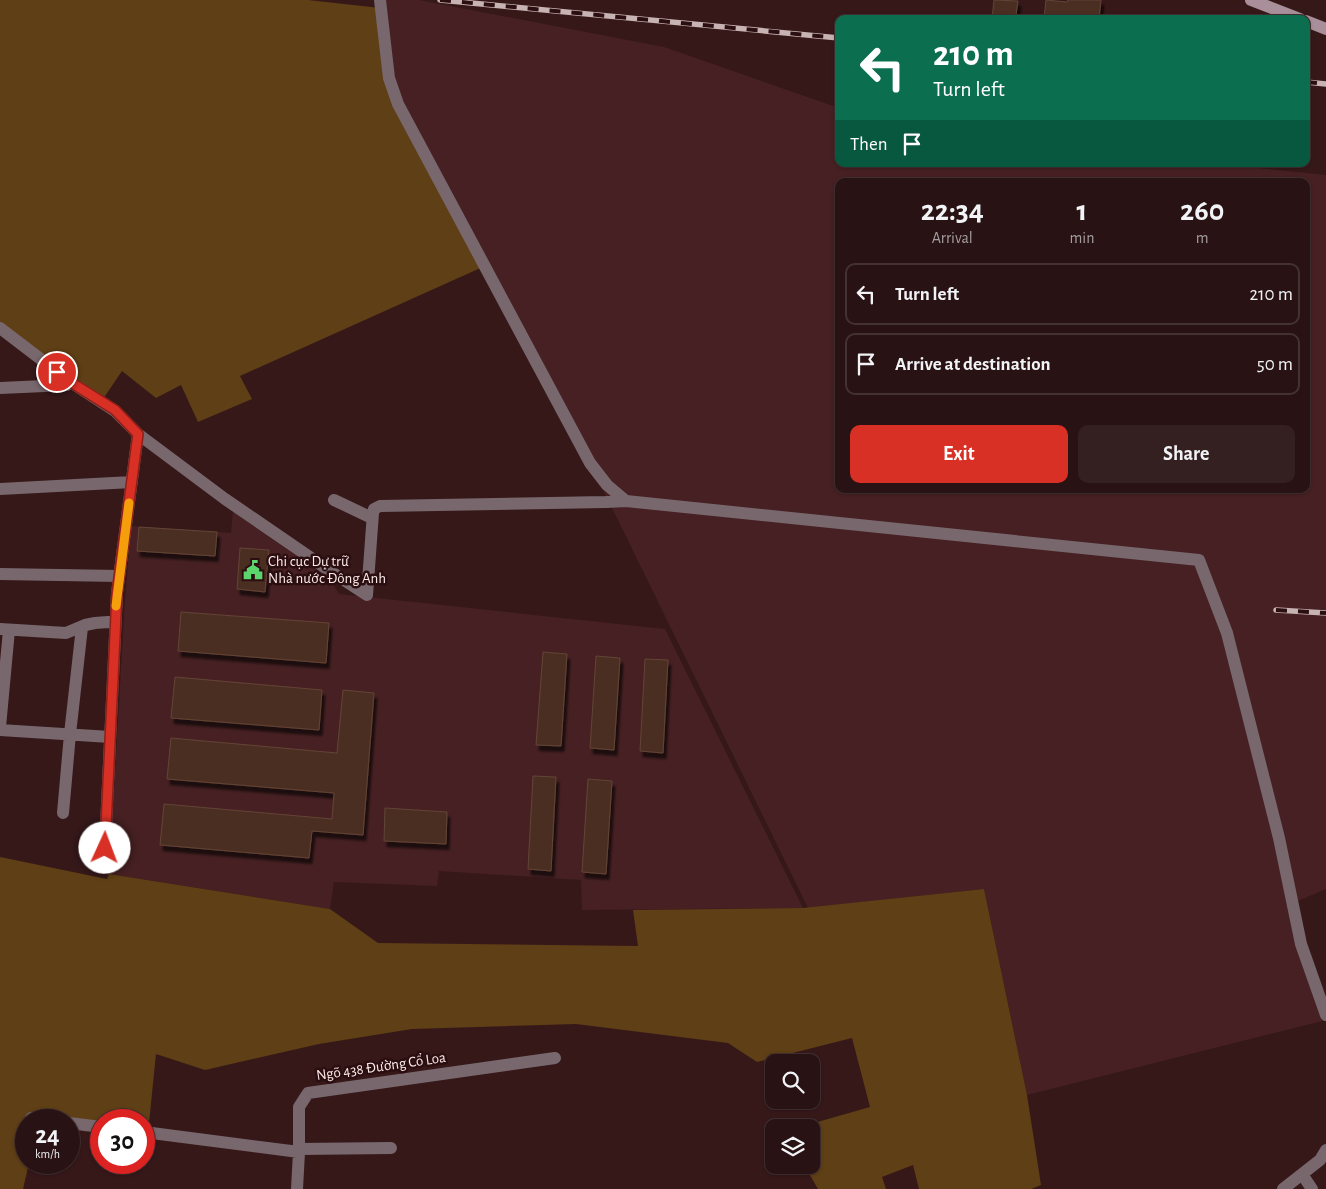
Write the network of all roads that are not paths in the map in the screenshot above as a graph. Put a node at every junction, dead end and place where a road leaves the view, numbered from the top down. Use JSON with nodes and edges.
{"nodes":[{"id":1,"x":380,"y":0,"type":"edge"},
{"id":2,"x":1251,"y":0,"type":"edge"},
{"id":3,"x":1290,"y":15,"type":"edge"},
{"id":4,"x":1310,"y":23,"type":"edge"},
{"id":5,"x":1326,"y":29,"type":"edge"},
{"id":6,"x":0,"y":328,"type":"edge"},
{"id":7,"x":72,"y":383,"type":"junction"},
{"id":8,"x":0,"y":388,"type":"edge"},
{"id":9,"x":138,"y":434,"type":"junction"},
{"id":10,"x":132,"y":482,"type":"junction"},
{"id":11,"x":0,"y":489,"type":"edge"},
{"id":12,"x":334,"y":500,"type":"dead end"},
{"id":13,"x":626,"y":501,"type":"junction"},
{"id":14,"x":372,"y":518,"type":"junction"},
{"id":15,"x":0,"y":574,"type":"edge"},
{"id":16,"x":120,"y":576,"type":"junction"},
{"id":17,"x":115,"y":623,"type":"junction"},
{"id":18,"x":82,"y":627,"type":"junction"},
{"id":19,"x":4,"y":629,"type":"edge"},
{"id":20,"x":0,"y":728,"type":"edge"},
{"id":21,"x":70,"y":734,"type":"junction"},
{"id":22,"x":110,"y":736,"type":"junction"},
{"id":23,"x":63,"y":813,"type":"dead end"},
{"id":24,"x":105,"y":848,"type":"dead end"},
{"id":25,"x":1326,"y":1015,"type":"edge"},
{"id":26,"x":556,"y":1058,"type":"dead end"},
{"id":27,"x":155,"y":1133,"type":"edge"},
{"id":28,"x":391,"y":1148,"type":"dead end"},
{"id":29,"x":1326,"y":1150,"type":"edge"},
{"id":30,"x":299,"y":1151,"type":"junction"},
{"id":31,"x":1302,"y":1174,"type":"junction"},
{"id":32,"x":296,"y":1189,"type":"edge"},
{"id":33,"x":1283,"y":1189,"type":"edge"},
{"id":34,"x":1312,"y":1189,"type":"edge"}],
"edges":[{"from":1,"to":13,"type":"street"},
{"from":2,"to":3,"type":"street"},
{"from":4,"to":5,"type":"street"},
{"from":6,"to":7,"type":"street"},
{"from":7,"to":8,"type":"street"},
{"from":7,"to":9,"type":"street"},
{"from":9,"to":10,"type":"street"},
{"from":9,"to":14,"type":"street"},
{"from":10,"to":11,"type":"street"},
{"from":10,"to":16,"type":"street"},
{"from":12,"to":14,"type":"street"},
{"from":13,"to":14,"type":"street"},
{"from":13,"to":25,"type":"street"},
{"from":15,"to":16,"type":"street"},
{"from":16,"to":17,"type":"street"},
{"from":17,"to":18,"type":"street"},
{"from":17,"to":22,"type":"street"},
{"from":18,"to":19,"type":"street"},
{"from":18,"to":21,"type":"street"},
{"from":19,"to":20,"type":"street"},
{"from":20,"to":21,"type":"street"},
{"from":21,"to":22,"type":"street"},
{"from":21,"to":23,"type":"street"},
{"from":22,"to":24,"type":"street"},
{"from":26,"to":30,"type":"street","name":"Ngõ 438 Đường Cổ Loa"},
{"from":27,"to":30,"type":"street"},
{"from":28,"to":30,"type":"street"},
{"from":29,"to":31,"type":"street"},
{"from":30,"to":32,"type":"street","name":"Ngõ 438 Đường Cổ Loa"},
{"from":31,"to":33,"type":"street"},
{"from":31,"to":34,"type":"street"}]}
